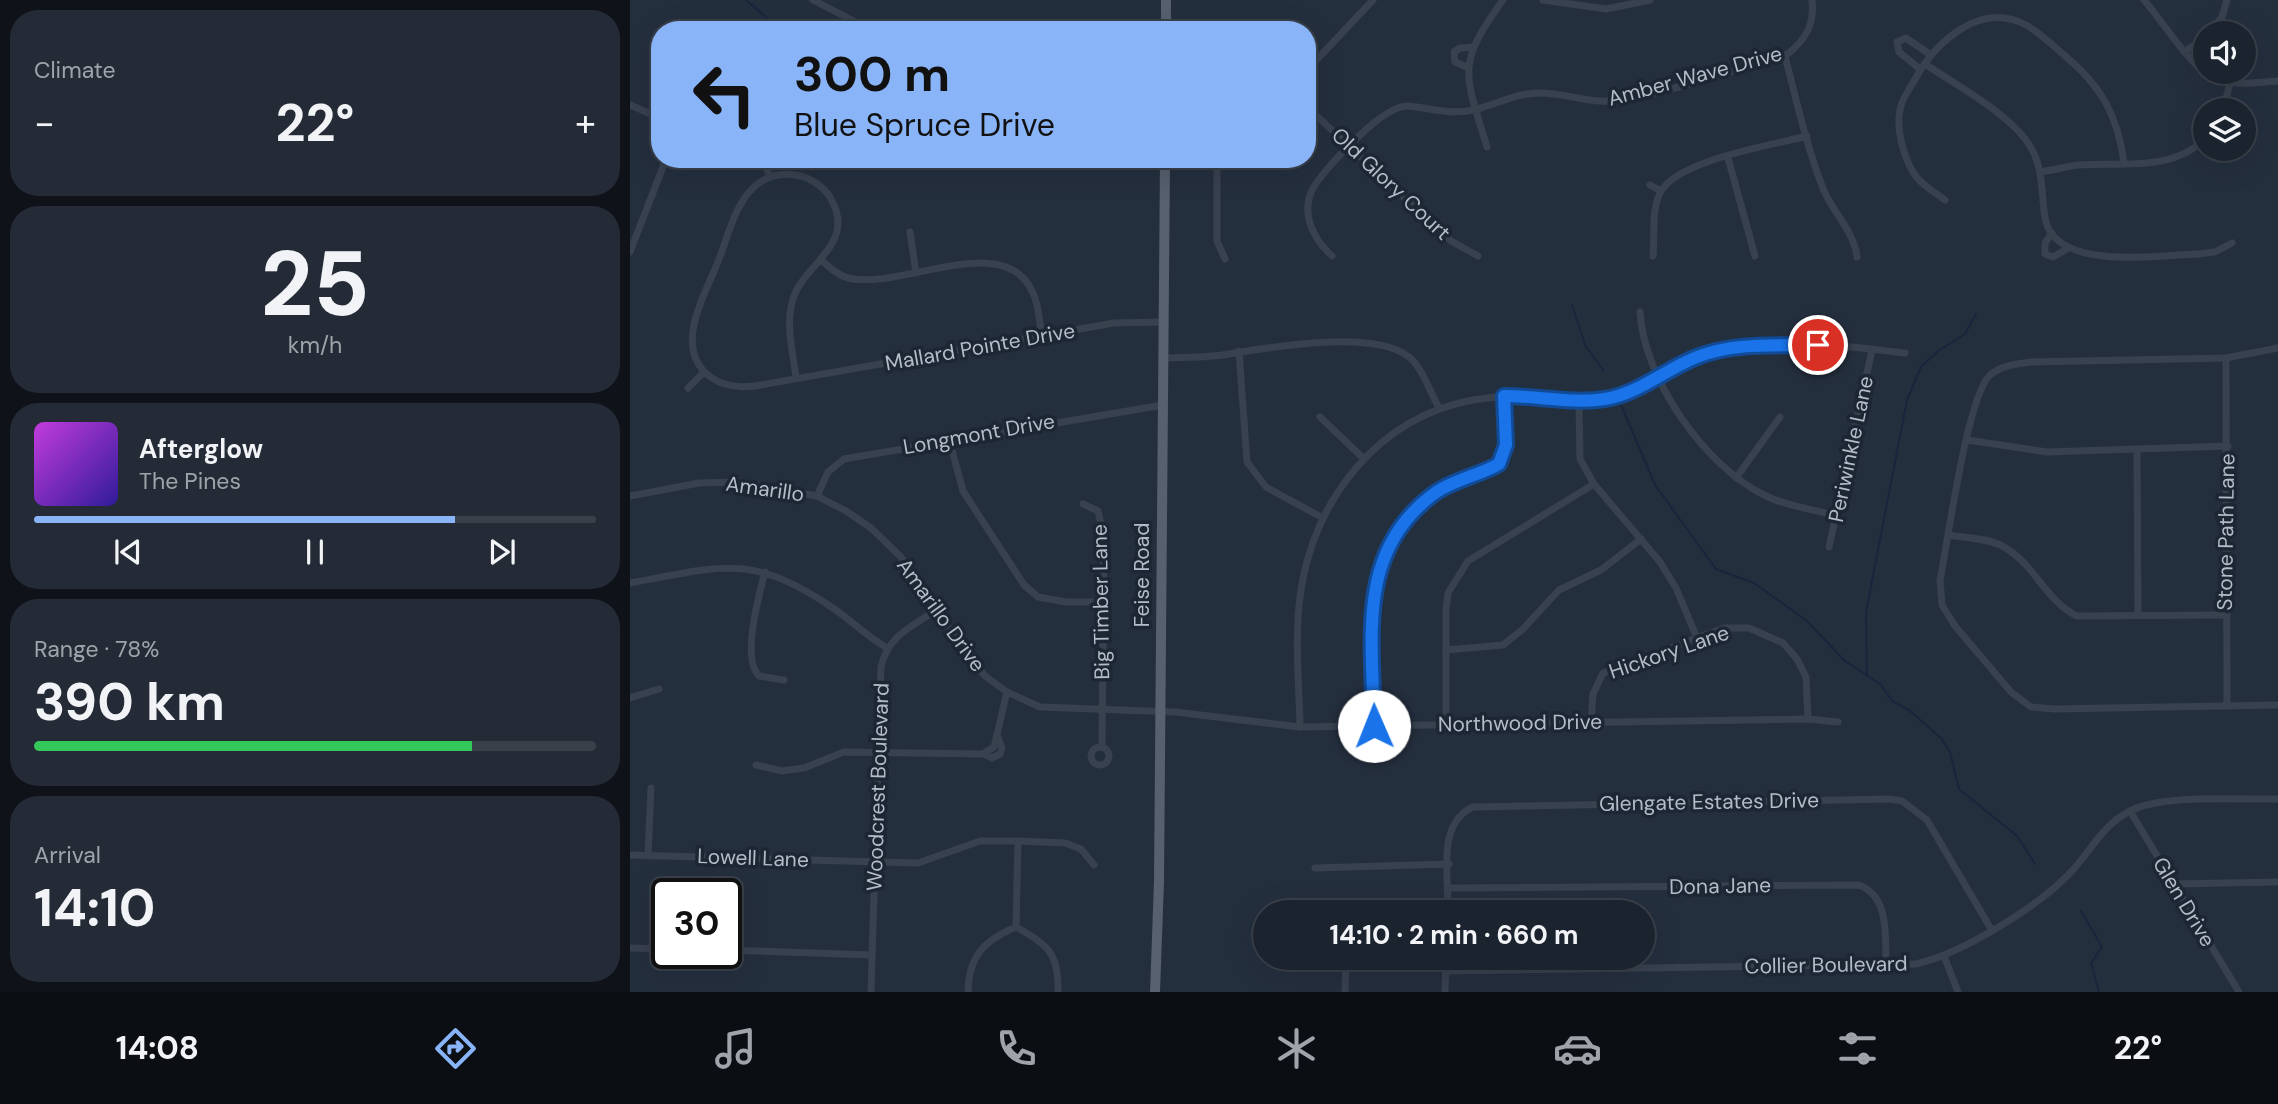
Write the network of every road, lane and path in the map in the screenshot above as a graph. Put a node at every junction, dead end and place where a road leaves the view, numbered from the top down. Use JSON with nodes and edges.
{"nodes":[{"id":1,"x":813,"y":0,"type":"edge"},
{"id":2,"x":1166,"y":0,"type":"edge"},
{"id":3,"x":1373,"y":0,"type":"edge"},
{"id":4,"x":1503,"y":0,"type":"edge"},
{"id":5,"x":1543,"y":0,"type":"edge"},
{"id":6,"x":1650,"y":0,"type":"edge"},
{"id":7,"x":1812,"y":0,"type":"edge"},
{"id":8,"x":2144,"y":0,"type":"edge"},
{"id":9,"x":2227,"y":0,"type":"edge"},
{"id":10,"x":854,"y":21,"type":"edge"},
{"id":11,"x":1166,"y":21,"type":"edge"},
{"id":12,"x":2219,"y":21,"type":"edge"},
{"id":13,"x":2193,"y":46,"type":"edge"},
{"id":14,"x":1472,"y":47,"type":"junction"},
{"id":15,"x":2186,"y":51,"type":"junction"},
{"id":16,"x":1931,"y":55,"type":"junction"},
{"id":17,"x":1785,"y":56,"type":"junction"},
{"id":18,"x":2193,"y":59,"type":"edge"},
{"id":19,"x":1316,"y":60,"type":"edge"},
{"id":20,"x":1923,"y":66,"type":"junction"},
{"id":21,"x":1467,"y":67,"type":"junction"},
{"id":22,"x":2278,"y":81,"type":"edge"},
{"id":23,"x":2256,"y":82,"type":"edge"},
{"id":24,"x":630,"y":105,"type":"edge"},
{"id":25,"x":1476,"y":110,"type":"junction"},
{"id":26,"x":651,"y":114,"type":"edge"},
{"id":27,"x":1316,"y":115,"type":"edge"},
{"id":28,"x":1807,"y":136,"type":"junction"},
{"id":29,"x":1350,"y":147,"type":"junction"},
{"id":30,"x":1488,"y":147,"type":"dead end"},
{"id":31,"x":2193,"y":149,"type":"edge"},
{"id":32,"x":1728,"y":158,"type":"junction"},
{"id":33,"x":2124,"y":163,"type":"junction"},
{"id":34,"x":663,"y":168,"type":"edge"},
{"id":35,"x":766,"y":168,"type":"edge"},
{"id":36,"x":1165,"y":168,"type":"edge"},
{"id":37,"x":1217,"y":168,"type":"edge"},
{"id":38,"x":2040,"y":172,"type":"junction"},
{"id":39,"x":770,"y":176,"type":"junction"},
{"id":40,"x":1650,"y":185,"type":"dead end"},
{"id":41,"x":1661,"y":191,"type":"junction"},
{"id":42,"x":1945,"y":200,"type":"dead end"},
{"id":43,"x":910,"y":232,"type":"dead end"},
{"id":44,"x":2052,"y":233,"type":"junction"},
{"id":45,"x":2231,"y":243,"type":"dead end"},
{"id":46,"x":2067,"y":249,"type":"junction"},
{"id":47,"x":630,"y":252,"type":"edge"},
{"id":48,"x":1332,"y":256,"type":"dead end"},
{"id":49,"x":1478,"y":256,"type":"dead end"},
{"id":50,"x":1653,"y":256,"type":"dead end"},
{"id":51,"x":1755,"y":256,"type":"dead end"},
{"id":52,"x":1857,"y":257,"type":"dead end"},
{"id":53,"x":1225,"y":259,"type":"dead end"},
{"id":54,"x":821,"y":260,"type":"junction"},
{"id":55,"x":916,"y":273,"type":"junction"},
{"id":56,"x":1640,"y":312,"type":"dead end"},
{"id":57,"x":1164,"y":322,"type":"junction"},
{"id":58,"x":1042,"y":335,"type":"junction"},
{"id":59,"x":2278,"y":348,"type":"edge"},
{"id":60,"x":1872,"y":350,"type":"junction"},
{"id":61,"x":1238,"y":351,"type":"junction"},
{"id":62,"x":1905,"y":354,"type":"dead end"},
{"id":63,"x":1164,"y":358,"type":"junction"},
{"id":64,"x":2226,"y":358,"type":"junction"},
{"id":65,"x":704,"y":372,"type":"junction"},
{"id":66,"x":1659,"y":376,"type":"junction"},
{"id":67,"x":796,"y":378,"type":"junction"},
{"id":68,"x":688,"y":388,"type":"dead end"},
{"id":69,"x":1504,"y":396,"type":"junction"},
{"id":70,"x":1579,"y":401,"type":"junction"},
{"id":71,"x":1163,"y":405,"type":"junction"},
{"id":72,"x":1438,"y":408,"type":"junction"},
{"id":73,"x":1321,"y":417,"type":"dead end"},
{"id":74,"x":1780,"y":417,"type":"dead end"},
{"id":75,"x":949,"y":439,"type":"junction"},
{"id":76,"x":1967,"y":440,"type":"junction"},
{"id":77,"x":2228,"y":446,"type":"junction"},
{"id":78,"x":2137,"y":450,"type":"junction"},
{"id":79,"x":1363,"y":458,"type":"junction"},
{"id":80,"x":1736,"y":478,"type":"junction"},
{"id":81,"x":1594,"y":484,"type":"junction"},
{"id":82,"x":630,"y":496,"type":"edge"},
{"id":83,"x":817,"y":496,"type":"junction"},
{"id":84,"x":1083,"y":504,"type":"dead end"},
{"id":85,"x":1836,"y":516,"type":"junction"},
{"id":86,"x":1321,"y":517,"type":"junction"},
{"id":87,"x":1949,"y":535,"type":"junction"},
{"id":88,"x":1642,"y":539,"type":"junction"},
{"id":89,"x":1829,"y":547,"type":"dead end"},
{"id":90,"x":765,"y":572,"type":"junction"},
{"id":91,"x":630,"y":583,"type":"edge"},
{"id":92,"x":1104,"y":602,"type":"junction"},
{"id":93,"x":938,"y":609,"type":"junction"},
{"id":94,"x":2225,"y":614,"type":"junction"},
{"id":95,"x":2138,"y":615,"type":"junction"},
{"id":96,"x":1697,"y":638,"type":"junction"},
{"id":97,"x":887,"y":648,"type":"junction"},
{"id":98,"x":1446,"y":650,"type":"junction"},
{"id":99,"x":783,"y":680,"type":"dead end"},
{"id":100,"x":659,"y":689,"type":"dead end"},
{"id":101,"x":1007,"y":692,"type":"junction"},
{"id":102,"x":630,"y":698,"type":"edge"},
{"id":103,"x":2278,"y":705,"type":"edge"},
{"id":104,"x":2227,"y":706,"type":"junction"},
{"id":105,"x":1102,"y":710,"type":"junction"},
{"id":106,"x":1160,"y":711,"type":"junction"},
{"id":107,"x":1808,"y":719,"type":"junction"},
{"id":108,"x":1838,"y":722,"type":"dead end"},
{"id":109,"x":1591,"y":723,"type":"junction"},
{"id":110,"x":1446,"y":724,"type":"junction"},
{"id":111,"x":1374,"y":726,"type":"junction"},
{"id":112,"x":1300,"y":727,"type":"junction"},
{"id":113,"x":1102,"y":747,"type":"dead end"},
{"id":114,"x":879,"y":752,"type":"junction"},
{"id":115,"x":756,"y":765,"type":"dead end"},
{"id":116,"x":652,"y":788,"type":"dead end"},
{"id":117,"x":2278,"y":799,"type":"edge"},
{"id":118,"x":2130,"y":811,"type":"junction"},
{"id":119,"x":1018,"y":841,"type":"junction"},
{"id":120,"x":630,"y":855,"type":"edge"},
{"id":121,"x":648,"y":856,"type":"junction"},
{"id":122,"x":876,"y":862,"type":"junction"},
{"id":123,"x":1448,"y":864,"type":"junction"},
{"id":124,"x":1094,"y":865,"type":"dead end"},
{"id":125,"x":1315,"y":868,"type":"dead end"},
{"id":126,"x":2278,"y":882,"type":"edge"},
{"id":127,"x":2174,"y":884,"type":"junction"},
{"id":128,"x":1448,"y":888,"type":"junction"},
{"id":129,"x":1448,"y":900,"type":"edge"},
{"id":130,"x":1016,"y":927,"type":"junction"},
{"id":131,"x":1992,"y":929,"type":"junction"},
{"id":132,"x":630,"y":948,"type":"edge"},
{"id":133,"x":651,"y":949,"type":"edge"},
{"id":134,"x":742,"y":951,"type":"edge"},
{"id":135,"x":872,"y":955,"type":"junction"},
{"id":136,"x":1944,"y":956,"type":"junction"},
{"id":137,"x":1886,"y":964,"type":"junction"},
{"id":138,"x":1346,"y":970,"type":"edge"},
{"id":139,"x":1446,"y":971,"type":"joint"},
{"id":140,"x":871,"y":992,"type":"edge"},
{"id":141,"x":968,"y":992,"type":"edge"},
{"id":142,"x":1058,"y":992,"type":"edge"},
{"id":143,"x":1155,"y":992,"type":"edge"},
{"id":144,"x":1345,"y":992,"type":"edge"},
{"id":145,"x":1445,"y":992,"type":"edge"},
{"id":146,"x":1958,"y":992,"type":"edge"},
{"id":147,"x":2239,"y":992,"type":"edge"}],
"edges":[{"from":1,"to":10,"type":"street"},
{"from":2,"to":11,"type":"main road"},
{"from":3,"to":19,"type":"street"},
{"from":4,"to":14,"type":"street"},
{"from":5,"to":6,"type":"street"},
{"from":7,"to":17,"type":"street","name":"Amber Wave Drive"},
{"from":8,"to":15,"type":"street"},
{"from":9,"to":12,"type":"street"},
{"from":13,"to":15,"type":"street"},
{"from":14,"to":21,"type":"street"},
{"from":14,"to":21,"type":"street"},
{"from":15,"to":18,"type":"street"},
{"from":16,"to":20,"type":"street"},
{"from":16,"to":20,"type":"street"},
{"from":16,"to":33,"type":"street"},
{"from":17,"to":25,"type":"street","name":"Amber Wave Drive"},
{"from":17,"to":28,"type":"street"},
{"from":20,"to":38,"type":"street"},
{"from":20,"to":42,"type":"street"},
{"from":21,"to":25,"type":"street"},
{"from":22,"to":23,"type":"street"},
{"from":24,"to":26,"type":"street"},
{"from":25,"to":29,"type":"street","name":"Amber Wave Drive"},
{"from":25,"to":30,"type":"street"},
{"from":27,"to":29,"type":"street","name":"Old Glory Court"},
{"from":28,"to":32,"type":"street"},
{"from":28,"to":52,"type":"street"},
{"from":29,"to":48,"type":"street","name":"Amber Wave Drive"},
{"from":29,"to":49,"type":"street","name":"Old Glory Court"},
{"from":31,"to":33,"type":"street"},
{"from":32,"to":41,"type":"street"},
{"from":32,"to":51,"type":"street"},
{"from":33,"to":38,"type":"street"},
{"from":34,"to":47,"type":"street"},
{"from":35,"to":39,"type":"street"},
{"from":36,"to":57,"type":"main road","name":"Feise Road"},
{"from":37,"to":53,"type":"street"},
{"from":38,"to":44,"type":"street"},
{"from":39,"to":54,"type":"street"},
{"from":39,"to":65,"type":"street"},
{"from":40,"to":41,"type":"street"},
{"from":41,"to":50,"type":"street"},
{"from":43,"to":55,"type":"street"},
{"from":44,"to":46,"type":"street"},
{"from":44,"to":46,"type":"street"},
{"from":45,"to":46,"type":"street"},
{"from":54,"to":55,"type":"street"},
{"from":54,"to":67,"type":"street"},
{"from":55,"to":58,"type":"street"},
{"from":56,"to":66,"type":"street"},
{"from":57,"to":58,"type":"street","name":"Mallard Pointe Drive"},
{"from":57,"to":63,"type":"main road","name":"Feise Road"},
{"from":58,"to":67,"type":"street","name":"Mallard Pointe Drive"},
{"from":59,"to":64,"type":"street"},
{"from":60,"to":62,"type":"street"},
{"from":60,"to":66,"type":"street"},
{"from":60,"to":85,"type":"street","name":"Periwinkle Lane"},
{"from":61,"to":63,"type":"street"},
{"from":61,"to":72,"type":"street"},
{"from":61,"to":86,"type":"street"},
{"from":63,"to":71,"type":"main road","name":"Feise Road"},
{"from":64,"to":76,"type":"street"},
{"from":64,"to":77,"type":"street","name":"Stone Path Lane"},
{"from":65,"to":67,"type":"street","name":"Mallard Pointe Drive"},
{"from":65,"to":68,"type":"street"},
{"from":66,"to":70,"type":"street"},
{"from":66,"to":80,"type":"street"},
{"from":69,"to":70,"type":"street"},
{"from":69,"to":72,"type":"street"},
{"from":69,"to":111,"type":"street"},
{"from":70,"to":81,"type":"street"},
{"from":71,"to":75,"type":"street","name":"Longmont Drive"},
{"from":71,"to":106,"type":"main road","name":"Feise Road"},
{"from":72,"to":79,"type":"street"},
{"from":73,"to":79,"type":"street"},
{"from":74,"to":80,"type":"street"},
{"from":75,"to":83,"type":"street","name":"Longmont Drive"},
{"from":75,"to":92,"type":"street"},
{"from":76,"to":78,"type":"street"},
{"from":76,"to":87,"type":"street"},
{"from":77,"to":78,"type":"street"},
{"from":77,"to":94,"type":"street","name":"Stone Path Lane"},
{"from":78,"to":95,"type":"street"},
{"from":79,"to":86,"type":"street"},
{"from":80,"to":85,"type":"street"},
{"from":81,"to":88,"type":"street"},
{"from":81,"to":98,"type":"street"},
{"from":82,"to":83,"type":"street","name":"Amarillo"},
{"from":83,"to":93,"type":"street","name":"Amarillo Drive"},
{"from":84,"to":92,"type":"street","name":"Big Timber Lane"},
{"from":85,"to":89,"type":"street","name":"Periwinkle Lane"},
{"from":86,"to":112,"type":"street"},
{"from":87,"to":95,"type":"street"},
{"from":87,"to":104,"type":"street"},
{"from":88,"to":96,"type":"street"},
{"from":88,"to":98,"type":"street"},
{"from":90,"to":91,"type":"street"},
{"from":90,"to":97,"type":"street"},
{"from":90,"to":99,"type":"street"},
{"from":92,"to":105,"type":"street","name":"Big Timber Lane"},
{"from":93,"to":97,"type":"street"},
{"from":93,"to":101,"type":"street","name":"Amarillo Drive"},
{"from":94,"to":95,"type":"street"},
{"from":94,"to":104,"type":"street","name":"Stone Path Lane"},
{"from":96,"to":107,"type":"street","name":"Hickory Lane"},
{"from":96,"to":109,"type":"street","name":"Hickory Lane"},
{"from":97,"to":114,"type":"street","name":"Woodcrest Boulevard"},
{"from":98,"to":110,"type":"street"},
{"from":100,"to":102,"type":"street"},
{"from":101,"to":105,"type":"street","name":"Amarillo Drive"},
{"from":101,"to":114,"type":"street"},
{"from":103,"to":104,"type":"street"},
{"from":105,"to":106,"type":"street","name":"Amarillo Drive"},
{"from":105,"to":113,"type":"street","name":"Big Timber Lane"},
{"from":106,"to":112,"type":"street","name":"Northwood Drive"},
{"from":106,"to":143,"type":"main road","name":"Feise Road"},
{"from":107,"to":108,"type":"street","name":"Northwood Drive"},
{"from":107,"to":109,"type":"street","name":"Northwood Drive"},
{"from":109,"to":110,"type":"street","name":"Northwood Drive"},
{"from":110,"to":111,"type":"street","name":"Northwood Drive"},
{"from":111,"to":112,"type":"street","name":"Northwood Drive"},
{"from":114,"to":115,"type":"street"},
{"from":114,"to":122,"type":"street","name":"Woodcrest Boulevard"},
{"from":116,"to":121,"type":"street"},
{"from":117,"to":118,"type":"street","name":"Collier Boulevard"},
{"from":118,"to":127,"type":"street","name":"Glen Drive"},
{"from":118,"to":131,"type":"street","name":"Collier Boulevard"},
{"from":119,"to":122,"type":"street","name":"Lowell Lane"},
{"from":119,"to":124,"type":"street","name":"Lowell Lane"},
{"from":119,"to":130,"type":"street"},
{"from":120,"to":121,"type":"street","name":"Lowell Lane"},
{"from":121,"to":122,"type":"street","name":"Lowell Lane"},
{"from":122,"to":135,"type":"street","name":"Woodcrest Boulevard"},
{"from":123,"to":125,"type":"street"},
{"from":123,"to":128,"type":"street","name":"Glengate Estates Drive"},
{"from":123,"to":131,"type":"street","name":"Glengate Estates Drive"},
{"from":126,"to":127,"type":"street"},
{"from":127,"to":147,"type":"street","name":"Glen Drive"},
{"from":128,"to":129,"type":"street","name":"Glengate Estates Drive"},
{"from":128,"to":137,"type":"street","name":"Dona Jane"},
{"from":130,"to":141,"type":"street"},
{"from":130,"to":142,"type":"street"},
{"from":131,"to":136,"type":"street","name":"Collier Boulevard"},
{"from":132,"to":133,"type":"street"},
{"from":134,"to":135,"type":"street"},
{"from":135,"to":140,"type":"street","name":"Woodcrest Boulevard"},
{"from":136,"to":137,"type":"street","name":"Collier Boulevard"},
{"from":136,"to":146,"type":"street"},
{"from":137,"to":139,"type":"street","name":"Collier Boulevard"},
{"from":138,"to":144,"type":"street"},
{"from":139,"to":145,"type":"street"}]}
